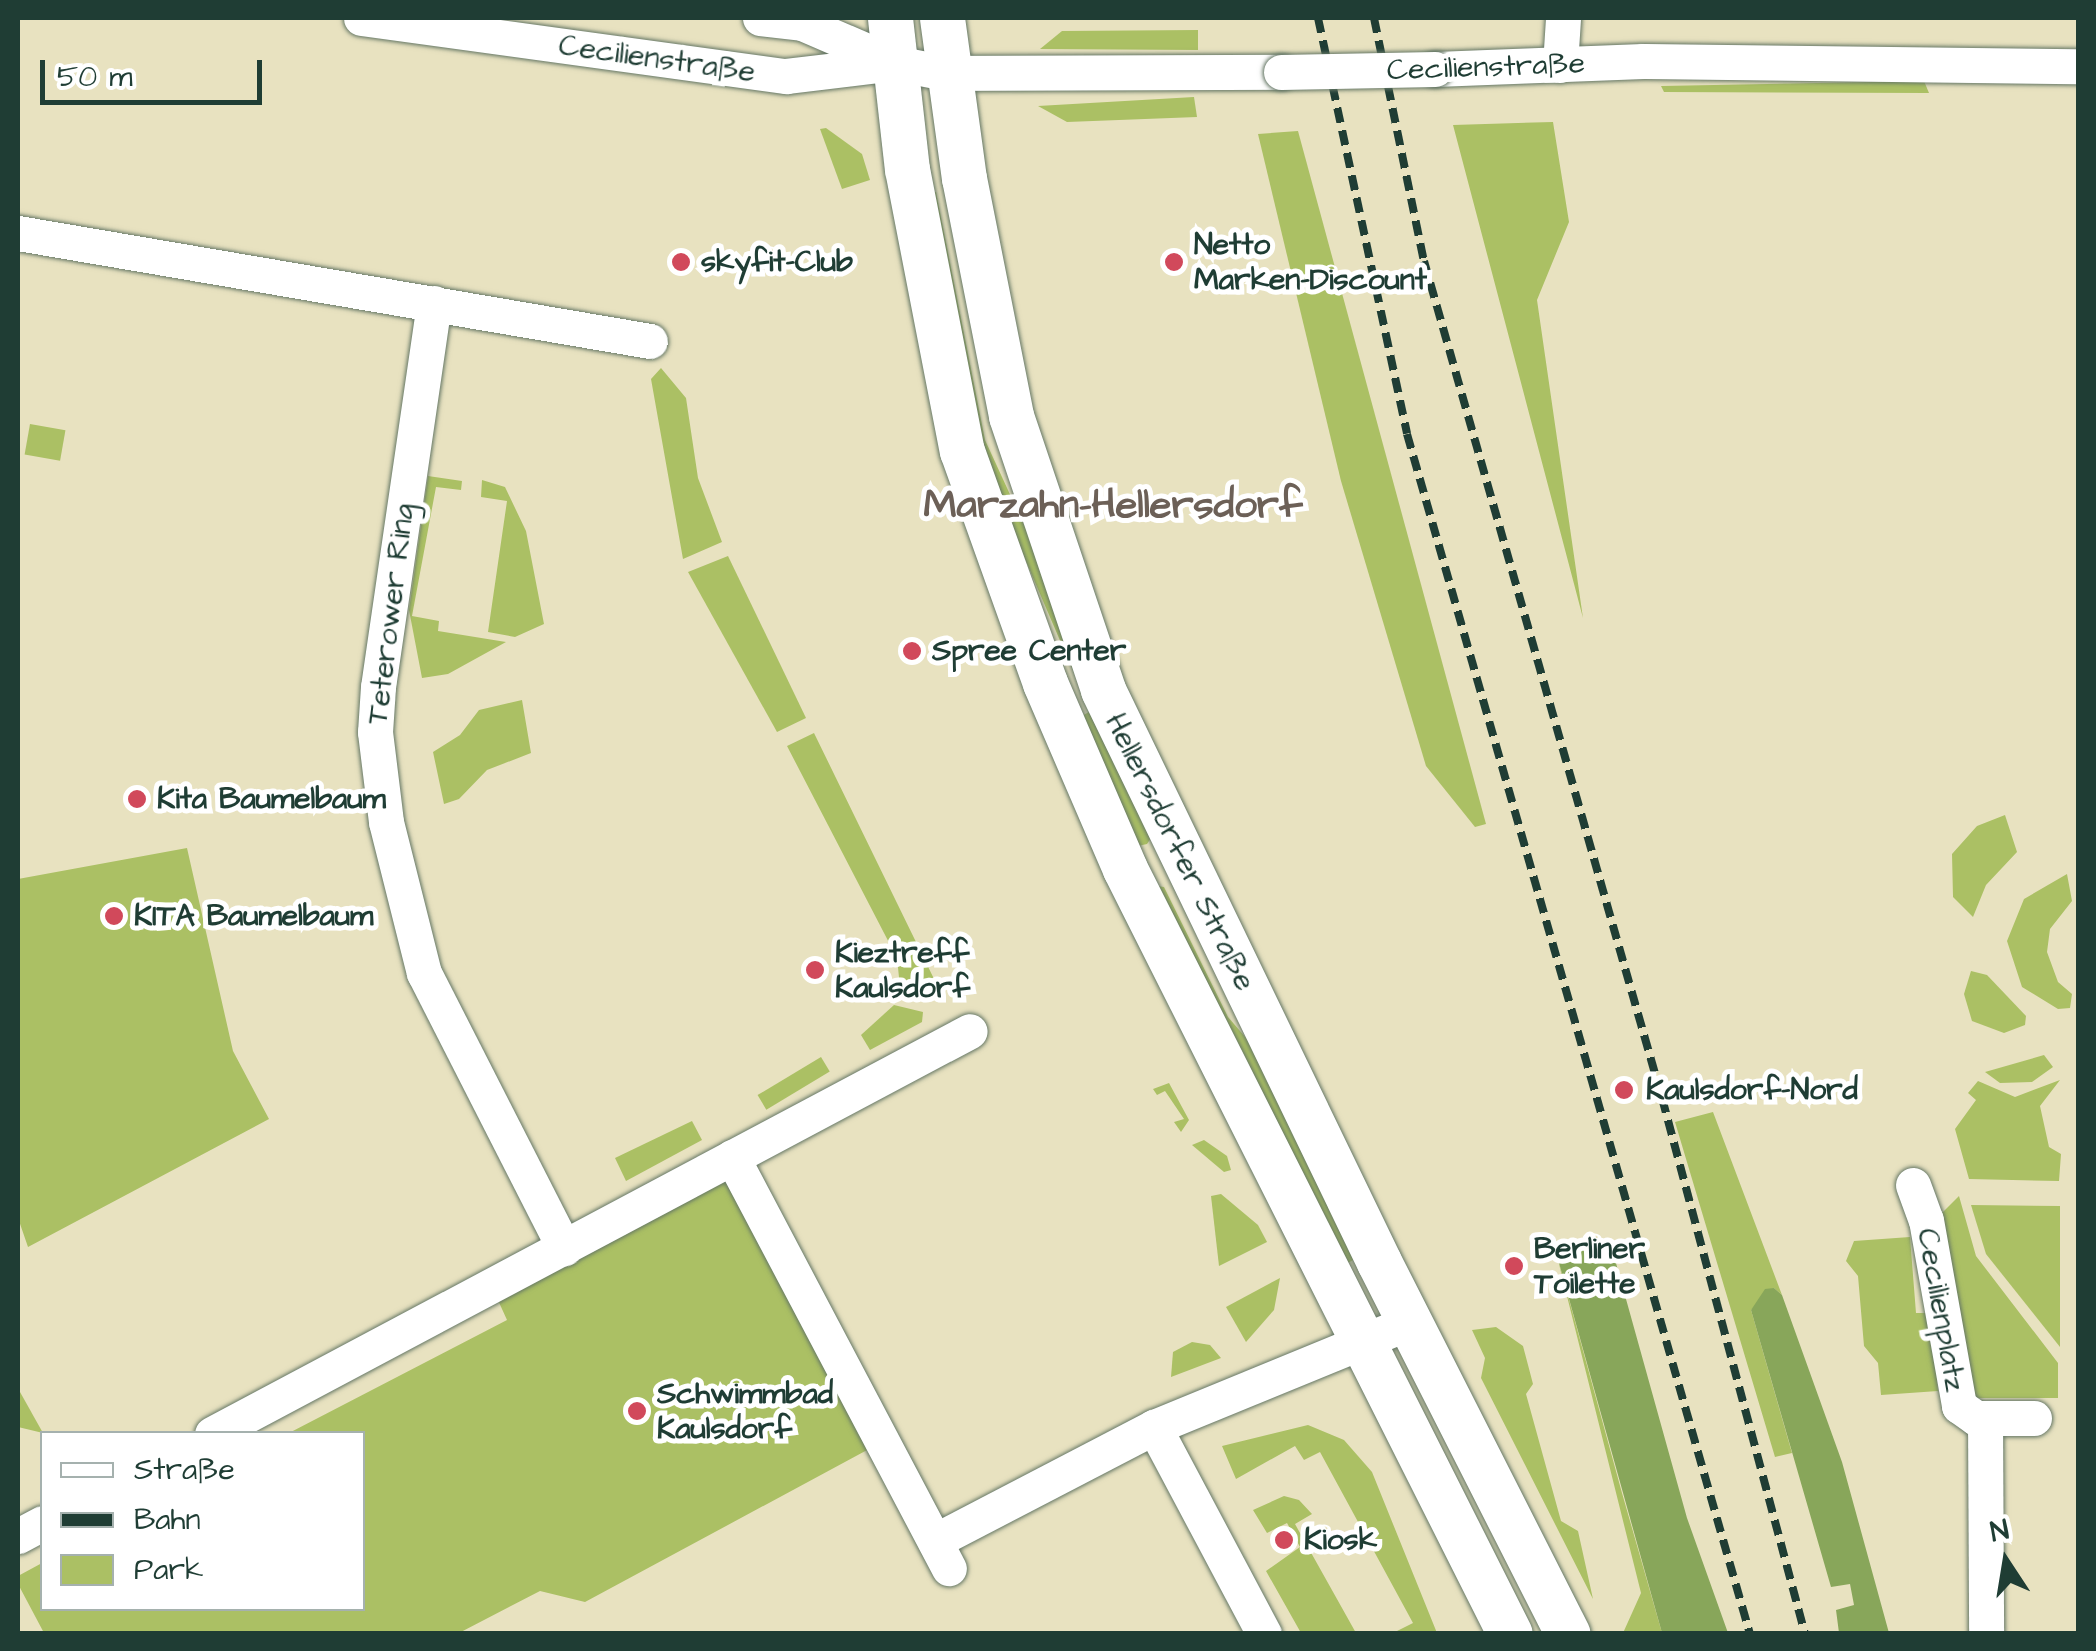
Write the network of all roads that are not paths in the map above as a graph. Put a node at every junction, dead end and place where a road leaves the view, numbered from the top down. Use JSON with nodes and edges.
{"nodes":[{"id":1,"x":360,"y":18,"type":"edge"},
{"id":2,"x":760,"y":18,"type":"edge"},
{"id":3,"x":890,"y":18,"type":"edge"},
{"id":4,"x":942,"y":18,"type":"edge"},
{"id":5,"x":1563,"y":18,"type":"edge"},
{"id":6,"x":895,"y":63,"type":"junction"},
{"id":7,"x":1560,"y":65,"type":"junction"},
{"id":8,"x":2078,"y":66,"type":"edge"},
{"id":9,"x":946,"y":72,"type":"junction"},
{"id":10,"x":18,"y":233,"type":"edge"},
{"id":11,"x":434,"y":303,"type":"junction"},
{"id":12,"x":650,"y":341,"type":"dead end"},
{"id":13,"x":989,"y":530,"type":"junction"},
{"id":14,"x":1103,"y":690,"type":"junction"},
{"id":15,"x":970,"y":1031,"type":"dead end"},
{"id":16,"x":732,"y":1157,"type":"junction"},
{"id":17,"x":1913,"y":1185,"type":"dead end"},
{"id":18,"x":564,"y":1248,"type":"junction"},
{"id":19,"x":1410,"y":1322,"type":"junction"},
{"id":20,"x":1360,"y":1344,"type":"junction"},
{"id":21,"x":1984,"y":1418,"type":"junction"},
{"id":22,"x":2034,"y":1418,"type":"dead end"},
{"id":23,"x":1154,"y":1427,"type":"junction"},
{"id":24,"x":218,"y":1431,"type":"edge"},
{"id":25,"x":40,"y":1524,"type":"edge"},
{"id":26,"x":18,"y":1536,"type":"edge"},
{"id":27,"x":1264,"y":1634,"type":"edge"},
{"id":28,"x":1510,"y":1634,"type":"edge"},
{"id":29,"x":1568,"y":1634,"type":"edge"},
{"id":30,"x":1986,"y":1634,"type":"edge"}],
"edges":[{"from":1,"to":6,"type":"street","name":"Cecilienstraße"},
{"from":2,"to":6,"type":"street","name":"Cecilienstraße"},
{"from":3,"to":6,"type":"main road","name":"Hellersdorfer Straße"},
{"from":4,"to":9,"type":"main road","name":"Hellersdorfer Straße"},
{"from":5,"to":7,"type":"street"},
{"from":6,"to":9,"type":"street","name":"Cecilienstraße"},
{"from":6,"to":13,"type":"main road","name":"Hellersdorfer Straße"},
{"from":7,"to":8,"type":"street","name":"Cecilienstraße"},
{"from":7,"to":9,"type":"street","name":"Cecilienstraße","bridge":true},
{"from":9,"to":14,"type":"main road","name":"Hellersdorfer Straße"},
{"from":10,"to":11,"type":"street"},
{"from":11,"to":12,"type":"street"},
{"from":11,"to":18,"type":"street","name":"Teterower Ring"},
{"from":13,"to":14,"type":"main road"},
{"from":13,"to":20,"type":"main road","name":"Hellersdorfer Straße"},
{"from":14,"to":19,"type":"main road","name":"Hellersdorfer Straße"},
{"from":15,"to":16,"type":"street"},
{"from":16,"to":18,"type":"street"},
{"from":16,"to":23,"type":"street"},
{"from":17,"to":21,"type":"street","name":"Cecilienplatz"},
{"from":18,"to":24,"type":"street"},
{"from":19,"to":20,"type":"street"},
{"from":19,"to":29,"type":"main road","name":"Hellersdorfer Straße"},
{"from":20,"to":23,"type":"street"},
{"from":20,"to":28,"type":"main road","name":"Hellersdorfer Straße"},
{"from":21,"to":22,"type":"street"},
{"from":21,"to":30,"type":"street"},
{"from":23,"to":27,"type":"street"},
{"from":25,"to":26,"type":"street"}]}
